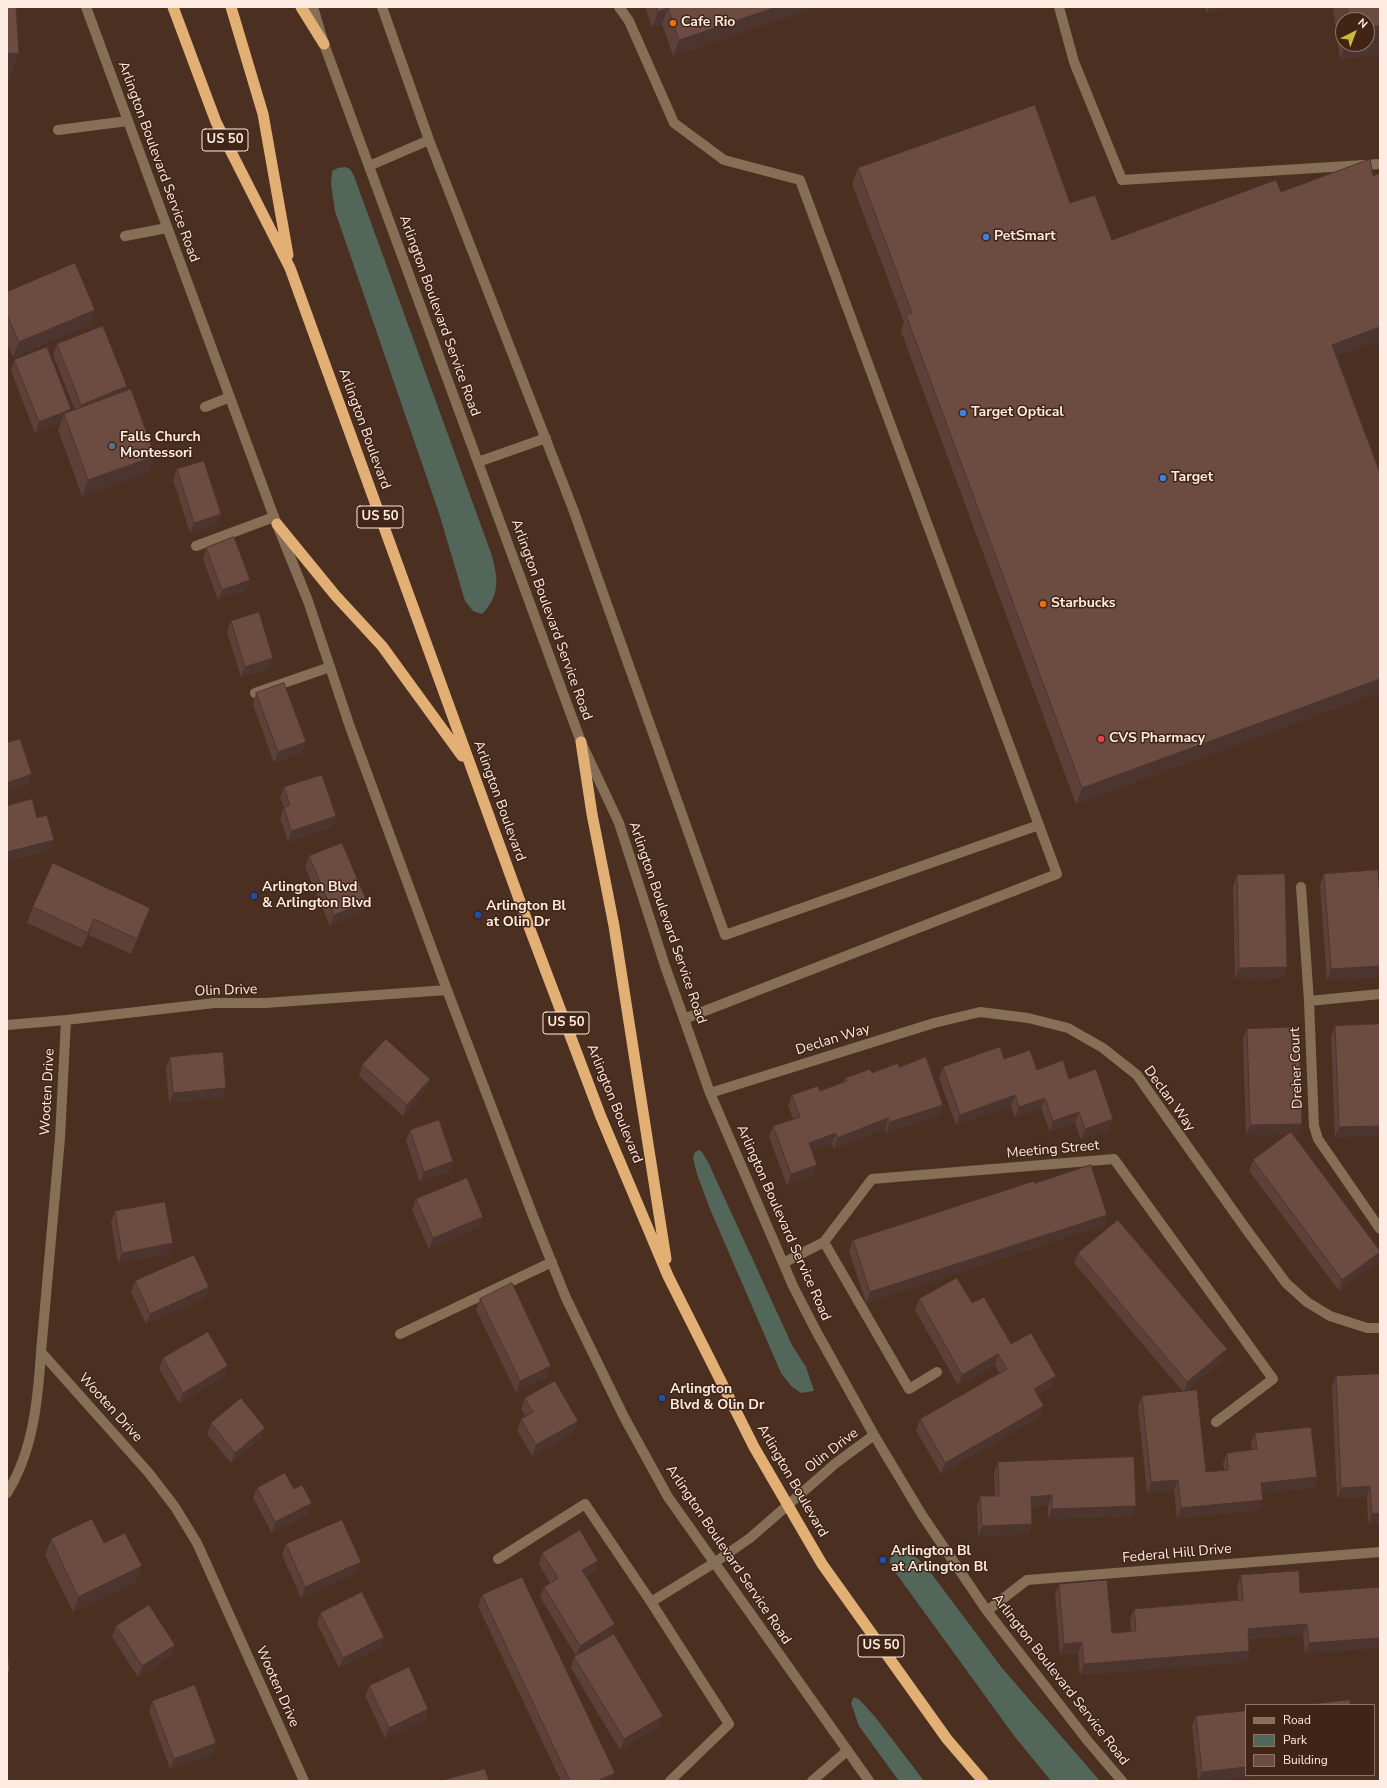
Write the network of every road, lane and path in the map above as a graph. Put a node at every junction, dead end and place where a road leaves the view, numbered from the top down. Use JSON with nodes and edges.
{"nodes":[{"id":1,"x":86,"y":7,"type":"edge"},
{"id":2,"x":173,"y":7,"type":"edge"},
{"id":3,"x":231,"y":7,"type":"edge"},
{"id":4,"x":301,"y":7,"type":"edge"},
{"id":5,"x":313,"y":7,"type":"edge"},
{"id":6,"x":382,"y":7,"type":"edge"},
{"id":7,"x":619,"y":7,"type":"edge"},
{"id":8,"x":1059,"y":7,"type":"edge"},
{"id":9,"x":324,"y":44,"type":"junction"},
{"id":10,"x":128,"y":121,"type":"junction"},
{"id":11,"x":58,"y":130,"type":"dead end"},
{"id":12,"x":429,"y":140,"type":"junction"},
{"id":13,"x":1380,"y":164,"type":"edge"},
{"id":14,"x":369,"y":166,"type":"junction"},
{"id":15,"x":167,"y":228,"type":"junction"},
{"id":16,"x":125,"y":236,"type":"dead end"},
{"id":17,"x":290,"y":268,"type":"junction"},
{"id":18,"x":230,"y":397,"type":"junction"},
{"id":19,"x":205,"y":407,"type":"dead end"},
{"id":20,"x":546,"y":438,"type":"junction"},
{"id":21,"x":478,"y":462,"type":"junction"},
{"id":22,"x":275,"y":520,"type":"junction"},
{"id":23,"x":196,"y":546,"type":"dead end"},
{"id":24,"x":330,"y":667,"type":"junction"},
{"id":25,"x":255,"y":693,"type":"edge"},
{"id":26,"x":581,"y":742,"type":"junction"},
{"id":27,"x":471,"y":767,"type":"junction"},
{"id":28,"x":1039,"y":825,"type":"junction"},
{"id":29,"x":1301,"y":887,"type":"dead end"},
{"id":30,"x":447,"y":990,"type":"junction"},
{"id":31,"x":1380,"y":994,"type":"edge"},
{"id":32,"x":1309,"y":1001,"type":"junction"},
{"id":33,"x":684,"y":1019,"type":"junction"},
{"id":34,"x":66,"y":1020,"type":"junction"},
{"id":35,"x":7,"y":1025,"type":"edge"},
{"id":36,"x":710,"y":1093,"type":"junction"},
{"id":37,"x":1380,"y":1229,"type":"edge"},
{"id":38,"x":824,"y":1242,"type":"junction"},
{"id":39,"x":552,"y":1262,"type":"junction"},
{"id":40,"x":784,"y":1263,"type":"junction"},
{"id":41,"x":668,"y":1276,"type":"junction"},
{"id":42,"x":1380,"y":1328,"type":"edge"},
{"id":43,"x":400,"y":1334,"type":"dead end"},
{"id":44,"x":41,"y":1352,"type":"junction"},
{"id":45,"x":937,"y":1372,"type":"dead end"},
{"id":46,"x":1216,"y":1422,"type":"dead end"},
{"id":47,"x":874,"y":1435,"type":"junction"},
{"id":48,"x":7,"y":1494,"type":"edge"},
{"id":49,"x":788,"y":1506,"type":"junction"},
{"id":50,"x":1380,"y":1552,"type":"edge"},
{"id":51,"x":498,"y":1559,"type":"dead end"},
{"id":52,"x":714,"y":1563,"type":"junction"},
{"id":53,"x":651,"y":1602,"type":"junction"},
{"id":54,"x":987,"y":1611,"type":"junction"},
{"id":55,"x":847,"y":1751,"type":"junction"},
{"id":56,"x":304,"y":1781,"type":"edge"},
{"id":57,"x":670,"y":1781,"type":"edge"},
{"id":58,"x":812,"y":1781,"type":"edge"},
{"id":59,"x":868,"y":1781,"type":"edge"},
{"id":60,"x":983,"y":1781,"type":"edge"},
{"id":61,"x":1122,"y":1781,"type":"edge"}],
"edges":[{"from":1,"to":10,"type":"street","name":"Arlington Boulevard Service Road"},
{"from":2,"to":17,"type":"highway","name":"Arlington Boulevard","number":"US 50"},
{"from":3,"to":17,"type":"highway","name":"Arlington Boulevard","number":"US 50"},
{"from":4,"to":9,"type":"highway"},
{"from":5,"to":9,"type":"street","name":"Arlington Boulevard Service Road"},
{"from":6,"to":12,"type":"street"},
{"from":7,"to":28,"type":"street"},
{"from":8,"to":13,"type":"street"},
{"from":9,"to":14,"type":"street","name":"Arlington Boulevard Service Road"},
{"from":10,"to":11,"type":"street"},
{"from":10,"to":15,"type":"street","name":"Arlington Boulevard Service Road"},
{"from":12,"to":14,"type":"street"},
{"from":12,"to":20,"type":"street"},
{"from":14,"to":21,"type":"street","name":"Arlington Boulevard Service Road"},
{"from":15,"to":16,"type":"street"},
{"from":15,"to":18,"type":"street","name":"Arlington Boulevard Service Road"},
{"from":17,"to":27,"type":"highway","name":"Arlington Boulevard","number":"US 50"},
{"from":18,"to":19,"type":"street"},
{"from":18,"to":22,"type":"street","name":"Arlington Boulevard Service Road"},
{"from":20,"to":21,"type":"street"},
{"from":20,"to":28,"type":"street"},
{"from":21,"to":26,"type":"street","name":"Arlington Boulevard Service Road"},
{"from":22,"to":23,"type":"street"},
{"from":22,"to":24,"type":"street","name":"Arlington Boulevard Service Road"},
{"from":22,"to":27,"type":"highway"},
{"from":24,"to":25,"type":"street"},
{"from":24,"to":30,"type":"street","name":"Arlington Boulevard Service Road"},
{"from":26,"to":33,"type":"street","name":"Arlington Boulevard Service Road"},
{"from":26,"to":41,"type":"highway"},
{"from":27,"to":41,"type":"highway","name":"Arlington Boulevard","number":"US 50"},
{"from":28,"to":33,"type":"street"},
{"from":29,"to":32,"type":"street","name":"Dreher Court"},
{"from":30,"to":34,"type":"street","name":"Olin Drive"},
{"from":30,"to":39,"type":"street","name":"Arlington Boulevard Service Road"},
{"from":31,"to":32,"type":"street"},
{"from":32,"to":37,"type":"street","name":"Dreher Court"},
{"from":33,"to":36,"type":"street","name":"Arlington Boulevard Service Road"},
{"from":34,"to":35,"type":"street","name":"Olin Drive"},
{"from":34,"to":44,"type":"street","name":"Wooten Drive"},
{"from":36,"to":40,"type":"street","name":"Arlington Boulevard Service Road"},
{"from":36,"to":42,"type":"street","name":"Declan Way"},
{"from":38,"to":40,"type":"street","name":"Meeting Street"},
{"from":38,"to":45,"type":"street"},
{"from":38,"to":46,"type":"street","name":"Meeting Street"},
{"from":39,"to":43,"type":"street"},
{"from":39,"to":52,"type":"street","name":"Arlington Boulevard Service Road"},
{"from":40,"to":47,"type":"street","name":"Arlington Boulevard Service Road"},
{"from":41,"to":49,"type":"highway","name":"Arlington Boulevard","number":"US 50"},
{"from":44,"to":48,"type":"street"},
{"from":44,"to":56,"type":"street","name":"Wooten Drive"},
{"from":47,"to":49,"type":"street","name":"Olin Drive"},
{"from":47,"to":54,"type":"street","name":"Arlington Boulevard Service Road"},
{"from":49,"to":52,"type":"street","name":"Olin Drive"},
{"from":49,"to":60,"type":"highway","name":"Arlington Boulevard","number":"US 50"},
{"from":50,"to":54,"type":"street","name":"Federal Hill Drive"},
{"from":51,"to":53,"type":"street"},
{"from":52,"to":53,"type":"street","name":"Olin Drive"},
{"from":52,"to":55,"type":"street","name":"Arlington Boulevard Service Road"},
{"from":53,"to":57,"type":"street"},
{"from":54,"to":61,"type":"street","name":"Arlington Boulevard Service Road"},
{"from":55,"to":58,"type":"street"},
{"from":55,"to":59,"type":"street","name":"Arlington Boulevard Service Road"}]}
